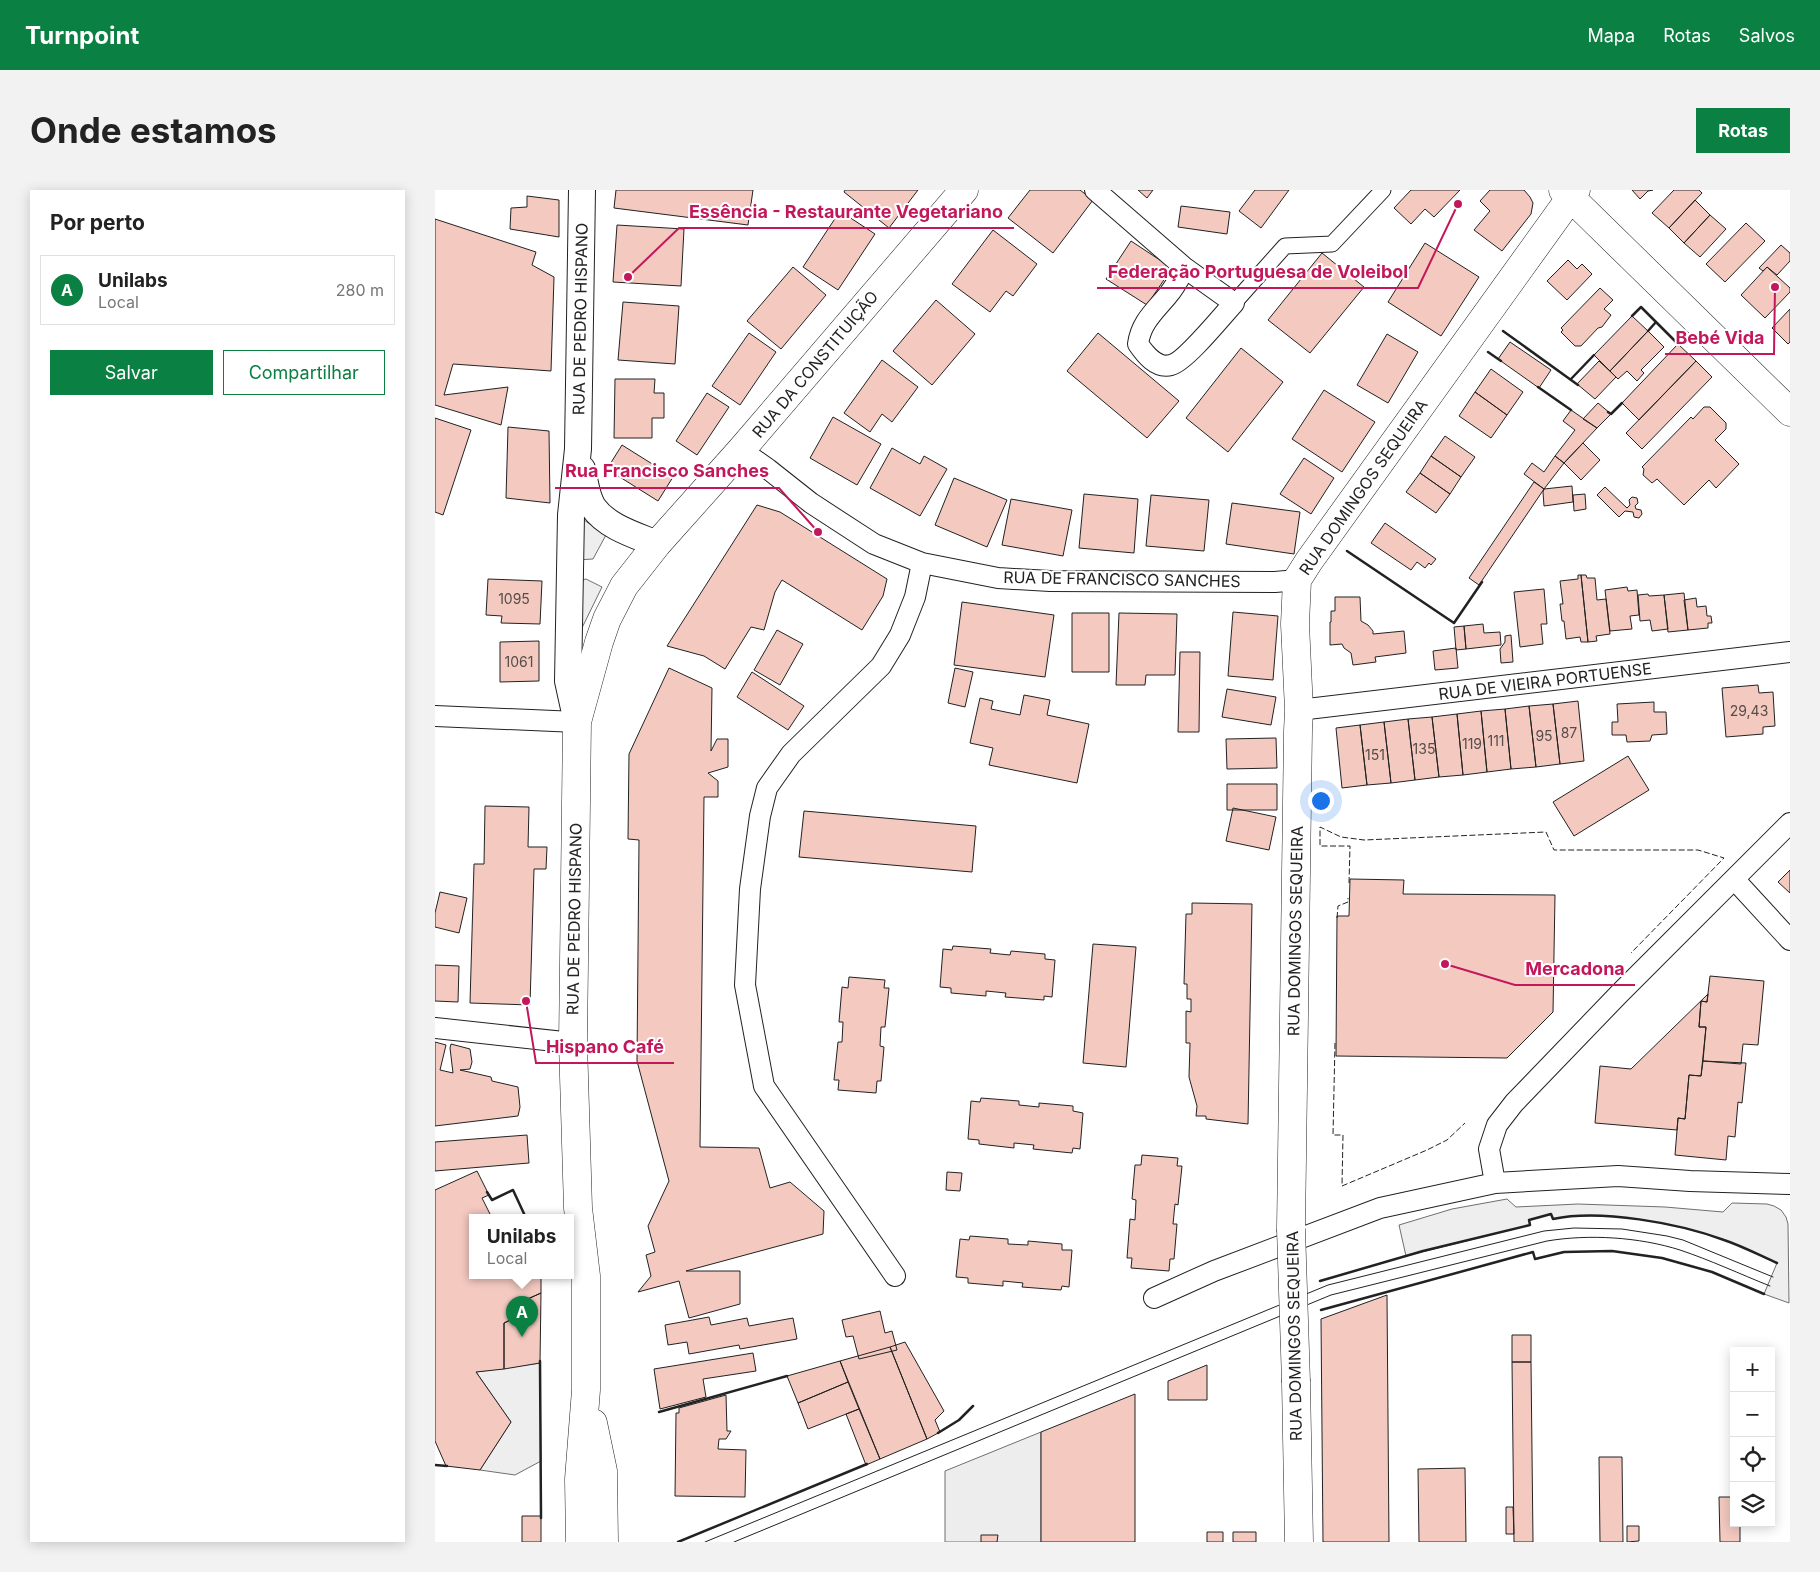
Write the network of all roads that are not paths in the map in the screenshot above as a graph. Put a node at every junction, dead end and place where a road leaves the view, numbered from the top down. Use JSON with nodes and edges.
{"nodes":[{"id":1,"x":582,"y":190,"type":"edge"},
{"id":2,"x":963,"y":190,"type":"edge"},
{"id":3,"x":1095,"y":190,"type":"edge"},
{"id":4,"x":1383,"y":190,"type":"edge"},
{"id":5,"x":1570,"y":192,"type":"edge"},
{"id":6,"x":1185,"y":268,"type":"junction"},
{"id":7,"x":1234,"y":302,"type":"junction"},
{"id":8,"x":1790,"y":412,"type":"edge"},
{"id":9,"x":578,"y":449,"type":"junction"},
{"id":10,"x":741,"y":450,"type":"junction"},
{"id":11,"x":657,"y":544,"type":"junction"},
{"id":12,"x":922,"y":563,"type":"junction"},
{"id":13,"x":1297,"y":580,"type":"junction"},
{"id":14,"x":1790,"y":652,"type":"edge"},
{"id":15,"x":1299,"y":710,"type":"junction"},
{"id":16,"x":435,"y":716,"type":"edge"},
{"id":17,"x":577,"y":722,"type":"junction"},
{"id":18,"x":1790,"y":823,"type":"edge"},
{"id":19,"x":1734,"y":879,"type":"junction"},
{"id":20,"x":1790,"y":940,"type":"edge"},
{"id":21,"x":435,"y":1028,"type":"edge"},
{"id":22,"x":573,"y":1044,"type":"junction"},
{"id":23,"x":1495,"y":1183,"type":"junction"},
{"id":24,"x":1790,"y":1184,"type":"edge"},
{"id":25,"x":895,"y":1276,"type":"dead end"},
{"id":26,"x":1154,"y":1298,"type":"dead end"},
{"id":27,"x":586,"y":1390,"type":"junction"},
{"id":28,"x":579,"y":1542,"type":"edge"},
{"id":29,"x":604,"y":1542,"type":"edge"},
{"id":30,"x":1299,"y":1542,"type":"edge"}],
"edges":[{"from":1,"to":9,"type":"street","name":"RUA DE PEDRO HISPANO"},
{"from":2,"to":10,"type":"main road","name":"RUA DA CONSTITUIÇÃO"},
{"from":3,"to":6,"type":"street"},
{"from":4,"to":7,"type":"street"},
{"from":5,"to":8,"type":"main road"},
{"from":5,"to":13,"type":"main road","name":"RUA DOMINGOS SEQUEIRA"},
{"from":6,"to":7,"type":"street"},
{"from":6,"to":7,"type":"street"},
{"from":9,"to":11,"type":"street","name":"RUA DE PEDRO HISPANO"},
{"from":9,"to":17,"type":"street","name":"RUA DE PEDRO HISPANO"},
{"from":10,"to":11,"type":"main road","name":"RUA DA CONSTITUIÇÃO"},
{"from":10,"to":12,"type":"street","name":"RUA DE FRANCISCO SANCHES"},
{"from":11,"to":17,"type":"main road","name":"RUA DA CONSTITUIÇÃO"},
{"from":12,"to":13,"type":"street","name":"RUA DE FRANCISCO SANCHES"},
{"from":12,"to":25,"type":"street"},
{"from":13,"to":15,"type":"main road","name":"RUA DOMINGOS SEQUEIRA"},
{"from":14,"to":15,"type":"street","name":"RUA DE VIEIRA PORTUENSE"},
{"from":15,"to":30,"type":"main road","name":"RUA DOMINGOS SEQUEIRA","bridge":true},
{"from":16,"to":17,"type":"street"},
{"from":17,"to":22,"type":"main road","name":"RUA DE PEDRO HISPANO"},
{"from":18,"to":19,"type":"street"},
{"from":19,"to":20,"type":"street"},
{"from":19,"to":23,"type":"street"},
{"from":21,"to":22,"type":"street"},
{"from":22,"to":27,"type":"main road","name":"RUA DE PEDRO HISPANO"},
{"from":23,"to":24,"type":"street"},
{"from":23,"to":26,"type":"street"},
{"from":27,"to":28,"type":"main road","name":"RUA DE PEDRO HISPANO"},
{"from":27,"to":29,"type":"main road","name":"RUA DE PEDRO HISPANO"}]}
